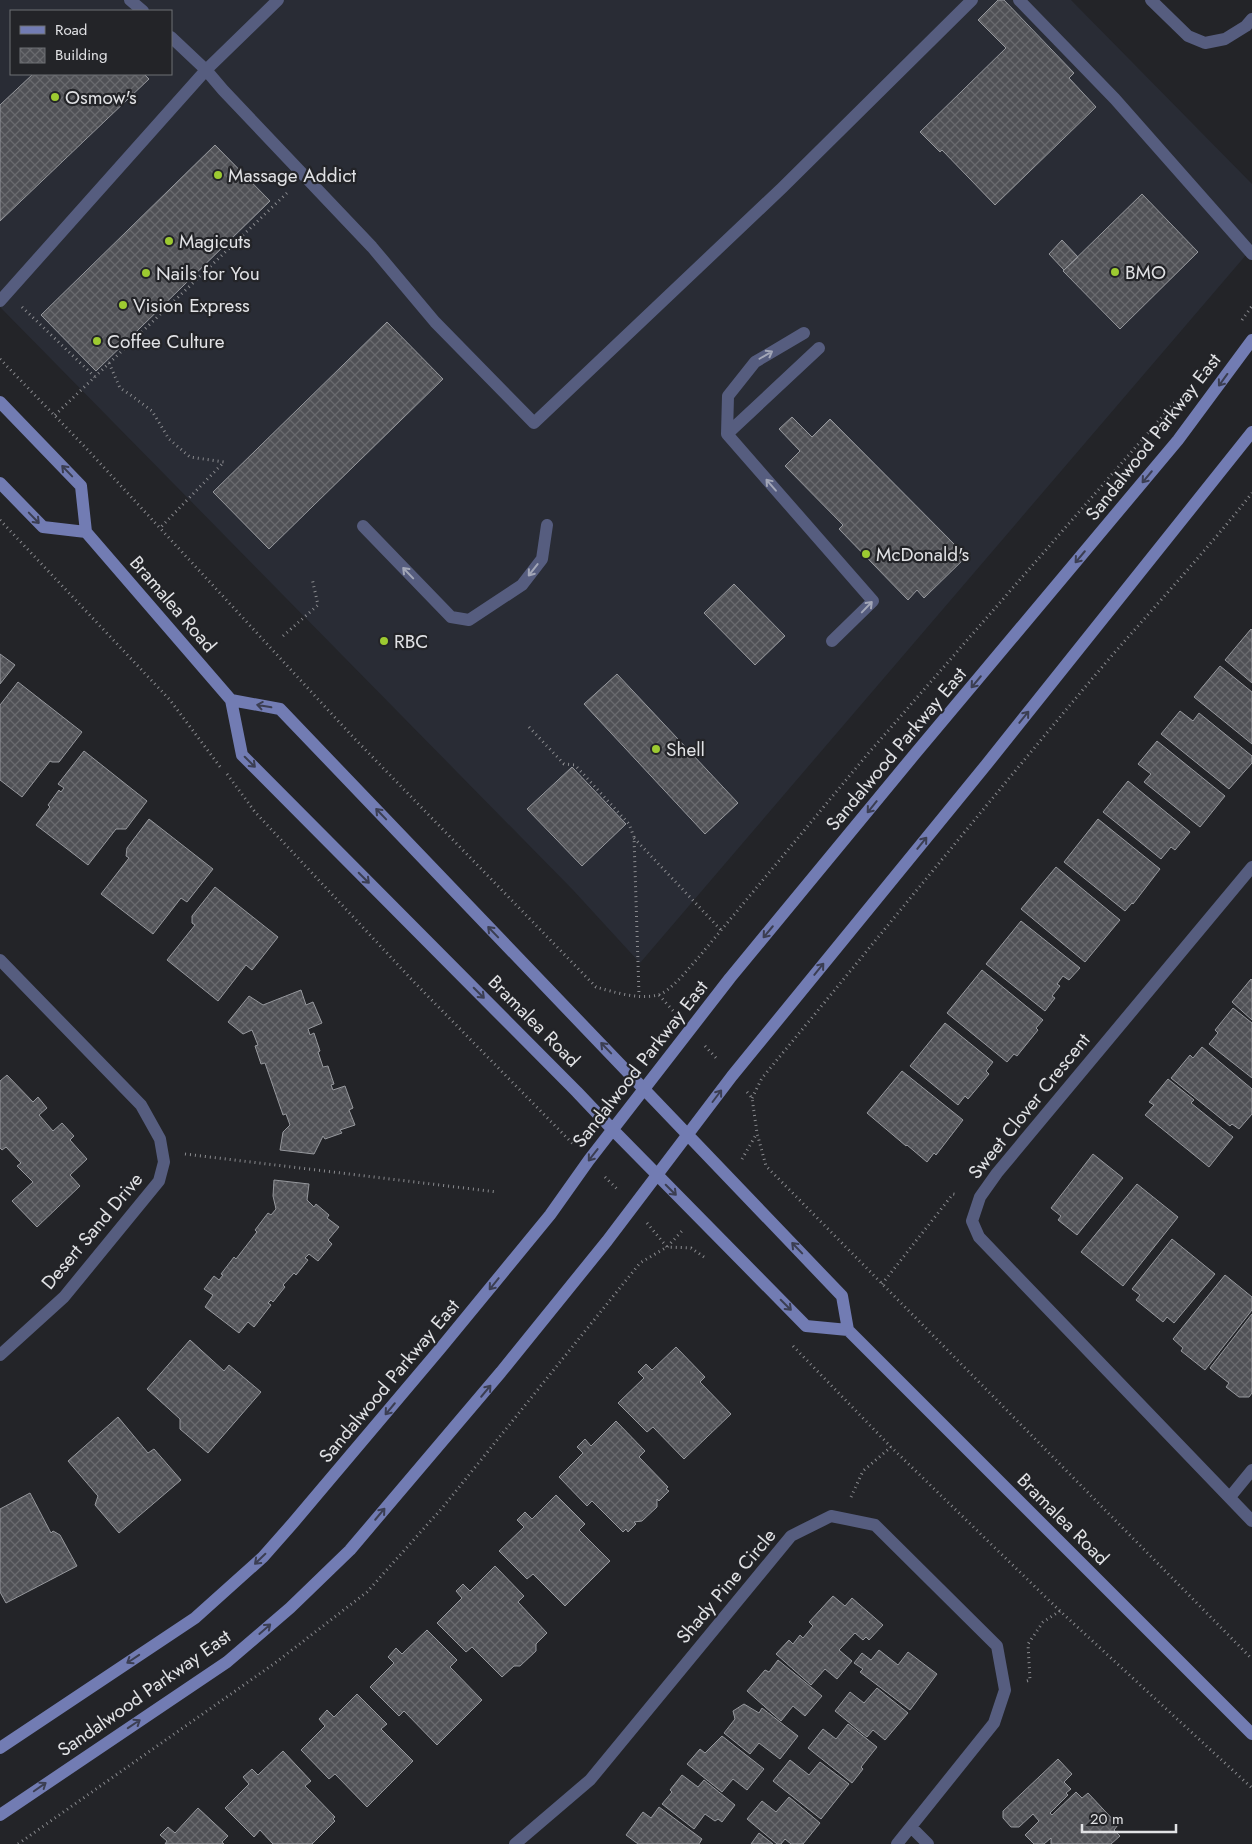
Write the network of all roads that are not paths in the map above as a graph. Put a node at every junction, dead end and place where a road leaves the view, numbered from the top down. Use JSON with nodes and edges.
{"nodes":[{"id":1,"x":130,"y":0,"type":"edge"},
{"id":2,"x":278,"y":0,"type":"edge"},
{"id":3,"x":972,"y":0,"type":"edge"},
{"id":4,"x":1019,"y":0,"type":"edge"},
{"id":5,"x":1151,"y":0,"type":"edge"},
{"id":6,"x":142,"y":10,"type":"edge"},
{"id":7,"x":1252,"y":19,"type":"edge"},
{"id":8,"x":172,"y":38,"type":"edge"},
{"id":9,"x":206,"y":70,"type":"junction"},
{"id":10,"x":1252,"y":254,"type":"edge"},
{"id":11,"x":4,"y":297,"type":"edge"},
{"id":12,"x":804,"y":333,"type":"dead end"},
{"id":13,"x":1252,"y":340,"type":"edge"},
{"id":14,"x":819,"y":348,"type":"dead end"},
{"id":15,"x":0,"y":402,"type":"edge"},
{"id":16,"x":1252,"y":432,"type":"edge"},
{"id":17,"x":727,"y":434,"type":"junction"},
{"id":18,"x":0,"y":483,"type":"edge"},
{"id":19,"x":547,"y":525,"type":"dead end"},
{"id":20,"x":363,"y":526,"type":"dead end"},
{"id":21,"x":86,"y":532,"type":"junction"},
{"id":22,"x":832,"y":641,"type":"dead end"},
{"id":23,"x":231,"y":700,"type":"junction"},
{"id":24,"x":1252,"y":867,"type":"edge"},
{"id":25,"x":0,"y":960,"type":"edge"},
{"id":26,"x":645,"y":1089,"type":"junction"},
{"id":27,"x":613,"y":1130,"type":"junction"},
{"id":28,"x":688,"y":1135,"type":"junction"},
{"id":29,"x":657,"y":1175,"type":"junction"},
{"id":30,"x":848,"y":1330,"type":"junction"},
{"id":31,"x":0,"y":1355,"type":"edge"},
{"id":32,"x":1252,"y":1470,"type":"edge"},
{"id":33,"x":1230,"y":1497,"type":"junction"},
{"id":34,"x":1252,"y":1521,"type":"edge"},
{"id":35,"x":1252,"y":1734,"type":"edge"},
{"id":36,"x":0,"y":1748,"type":"edge"},
{"id":37,"x":0,"y":1815,"type":"edge"},
{"id":38,"x":911,"y":1827,"type":"junction"},
{"id":39,"x":515,"y":1844,"type":"edge"},
{"id":40,"x":897,"y":1844,"type":"edge"},
{"id":41,"x":928,"y":1844,"type":"edge"}],
"edges":[{"from":1,"to":6,"type":"street"},
{"from":2,"to":9,"type":"street"},
{"from":3,"to":9,"type":"street"},
{"from":4,"to":10,"type":"street"},
{"from":5,"to":7,"type":"street"},
{"from":8,"to":9,"type":"street"},
{"from":9,"to":11,"type":"street"},
{"from":17,"to":12,"type":"street","one_way":true},
{"from":13,"to":26,"type":"main road","name":"Sandalwood Parkway East","one_way":true},
{"from":14,"to":17,"type":"street"},
{"from":21,"to":15,"type":"main road","one_way":true},
{"from":28,"to":16,"type":"main road","name":"Sandalwood Parkway East","one_way":true},
{"from":22,"to":17,"type":"street","one_way":true},
{"from":18,"to":21,"type":"main road","one_way":true},
{"from":19,"to":20,"type":"street","one_way":true},
{"from":21,"to":23,"type":"main road","name":"Bramalea Road"},
{"from":26,"to":23,"type":"main road","name":"Bramalea Road","one_way":true},
{"from":23,"to":27,"type":"main road","name":"Bramalea Road","one_way":true},
{"from":24,"to":33,"type":"street","name":"Sweet Clover Crescent"},
{"from":25,"to":31,"type":"street","name":"Desert Sand Drive"},
{"from":26,"to":27,"type":"main road","name":"Sandalwood Parkway East"},
{"from":26,"to":28,"type":"main road","name":"Bramalea Road"},
{"from":27,"to":29,"type":"main road","name":"Bramalea Road"},
{"from":27,"to":36,"type":"main road","name":"Sandalwood Parkway East","one_way":true},
{"from":28,"to":29,"type":"main road","name":"Sandalwood Parkway East"},
{"from":30,"to":28,"type":"main road","name":"Bramalea Road","one_way":true},
{"from":29,"to":30,"type":"main road","name":"Bramalea Road","one_way":true},
{"from":37,"to":29,"type":"main road","name":"Sandalwood Parkway East","one_way":true},
{"from":30,"to":35,"type":"main road","name":"Bramalea Road"},
{"from":32,"to":33,"type":"street"},
{"from":33,"to":34,"type":"street","name":"Sweet Clover Crescent"},
{"from":38,"to":39,"type":"street","name":"Shady Pine Circle"},
{"from":38,"to":40,"type":"street","name":"Shady Pine Circle"},
{"from":38,"to":41,"type":"street"}]}
